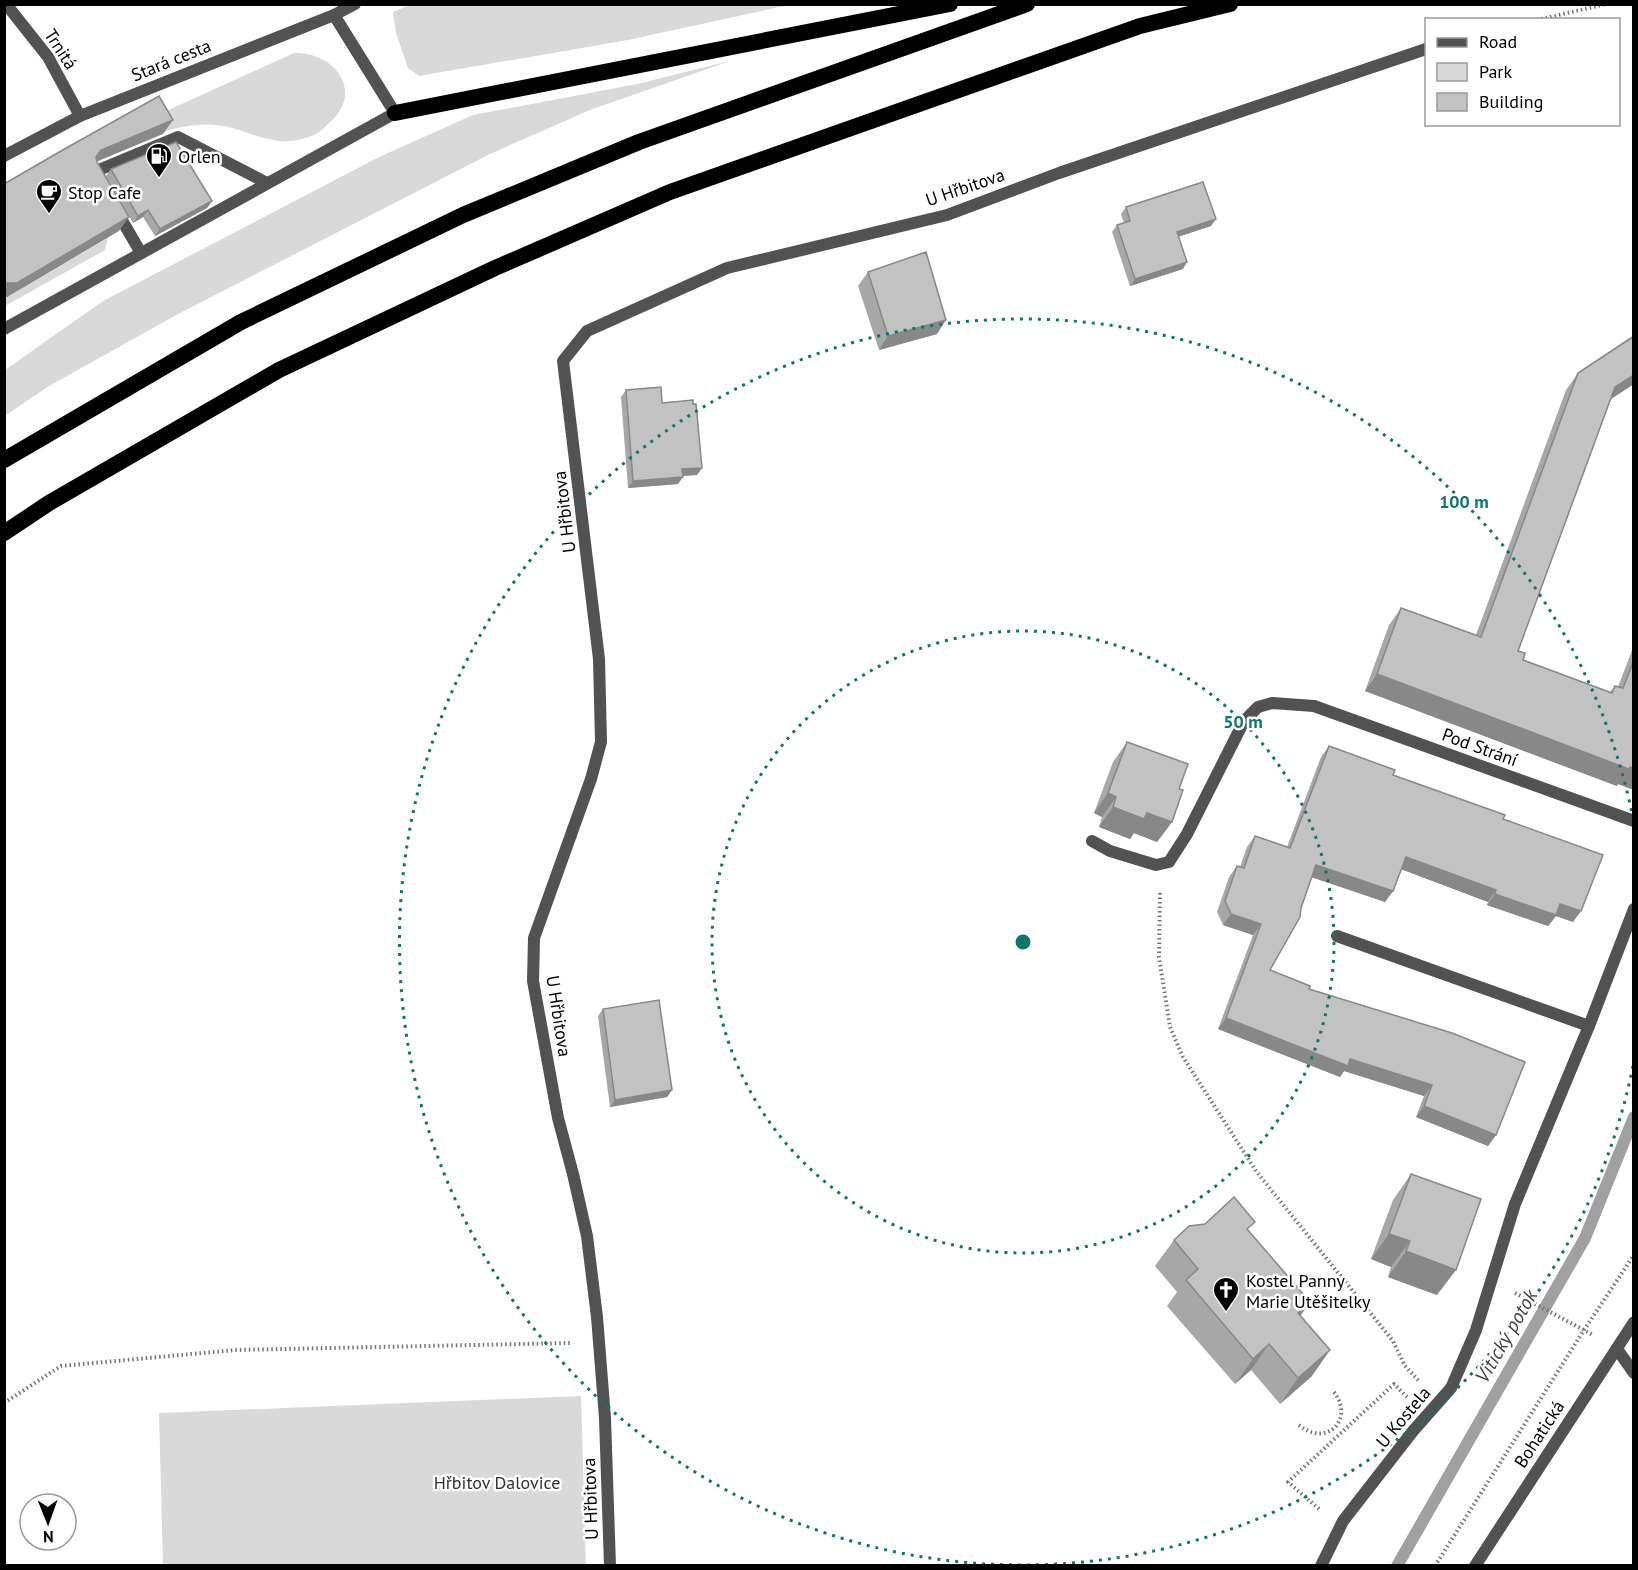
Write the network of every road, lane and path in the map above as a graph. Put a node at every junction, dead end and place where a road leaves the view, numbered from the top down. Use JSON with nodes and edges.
{"nodes":[{"id":1,"x":6,"y":4,"type":"edge"},
{"id":2,"x":355,"y":4,"type":"edge"},
{"id":3,"x":950,"y":4,"type":"edge"},
{"id":4,"x":1027,"y":4,"type":"edge"},
{"id":5,"x":1230,"y":4,"type":"edge"},
{"id":6,"x":1605,"y":4,"type":"edge"},
{"id":7,"x":334,"y":15,"type":"junction"},
{"id":8,"x":1546,"y":18,"type":"edge"},
{"id":9,"x":1425,"y":49,"type":"edge"},
{"id":10,"x":395,"y":113,"type":"junction"},
{"id":11,"x":80,"y":116,"type":"junction"},
{"id":12,"x":4,"y":156,"type":"edge"},
{"id":13,"x":267,"y":183,"type":"junction"},
{"id":14,"x":141,"y":253,"type":"junction"},
{"id":15,"x":4,"y":329,"type":"edge"},
{"id":16,"x":4,"y":460,"type":"edge"},
{"id":17,"x":4,"y":533,"type":"edge"},
{"id":18,"x":1634,"y":821,"type":"edge"},
{"id":19,"x":1092,"y":841,"type":"dead end"},
{"id":20,"x":1169,"y":862,"type":"junction"},
{"id":21,"x":1634,"y":909,"type":"edge"},
{"id":22,"x":1337,"y":936,"type":"dead end"},
{"id":23,"x":1589,"y":1026,"type":"junction"},
{"id":24,"x":1634,"y":1255,"type":"edge"},
{"id":25,"x":1525,"y":1298,"type":"dead end"},
{"id":26,"x":1634,"y":1322,"type":"edge"},
{"id":27,"x":1579,"y":1327,"type":"dead end"},
{"id":28,"x":599,"y":1342,"type":"junction"},
{"id":29,"x":1617,"y":1349,"type":"junction"},
{"id":30,"x":1634,"y":1373,"type":"edge"},
{"id":31,"x":1429,"y":1391,"type":"junction"},
{"id":32,"x":1334,"y":1392,"type":"dead end"},
{"id":33,"x":1439,"y":1402,"type":"junction"},
{"id":34,"x":4,"y":1403,"type":"edge"},
{"id":35,"x":1299,"y":1425,"type":"dead end"},
{"id":36,"x":1333,"y":1428,"type":"junction"},
{"id":37,"x":1340,"y":1435,"type":"junction"},
{"id":38,"x":1324,"y":1514,"type":"dead end"},
{"id":39,"x":610,"y":1566,"type":"edge"},
{"id":40,"x":1321,"y":1566,"type":"edge"},
{"id":41,"x":1436,"y":1566,"type":"edge"},
{"id":42,"x":1475,"y":1566,"type":"edge"}],
"edges":[{"from":1,"to":11,"type":"street","name":"Trnitá"},
{"from":2,"to":7,"type":"street","name":"Stará cesta"},
{"from":3,"to":10,"type":"highway"},
{"from":4,"to":16,"type":"highway"},
{"from":5,"to":17,"type":"highway"},
{"from":6,"to":8,"type":"path"},
{"from":7,"to":10,"type":"street"},
{"from":7,"to":11,"type":"street","name":"Stará cesta"},
{"from":9,"to":28,"type":"street","name":"U Hřbitova"},
{"from":10,"to":13,"type":"street"},
{"from":11,"to":12,"type":"street","name":"Stará cesta"},
{"from":13,"to":14,"type":"street"},
{"from":13,"to":14,"type":"street"},
{"from":14,"to":15,"type":"street"},
{"from":18,"to":20,"type":"street","name":"Pod Strání"},
{"from":19,"to":20,"type":"street"},
{"from":20,"to":31,"type":"path"},
{"from":21,"to":23,"type":"street"},
{"from":22,"to":23,"type":"street"},
{"from":23,"to":33,"type":"street","name":"U Kostela"},
{"from":24,"to":41,"type":"path"},
{"from":25,"to":27,"type":"path"},
{"from":26,"to":29,"type":"street","name":"Bohatická"},
{"from":28,"to":34,"type":"path"},
{"from":28,"to":39,"type":"street","name":"U Hřbitova"},
{"from":29,"to":30,"type":"street"},
{"from":29,"to":42,"type":"street","name":"Bohatická"},
{"from":31,"to":33,"type":"path"},
{"from":31,"to":37,"type":"path"},
{"from":32,"to":36,"type":"path"},
{"from":33,"to":40,"type":"street","name":"U Kostela"},
{"from":35,"to":36,"type":"path"},
{"from":36,"to":37,"type":"path"},
{"from":37,"to":38,"type":"path"}]}
